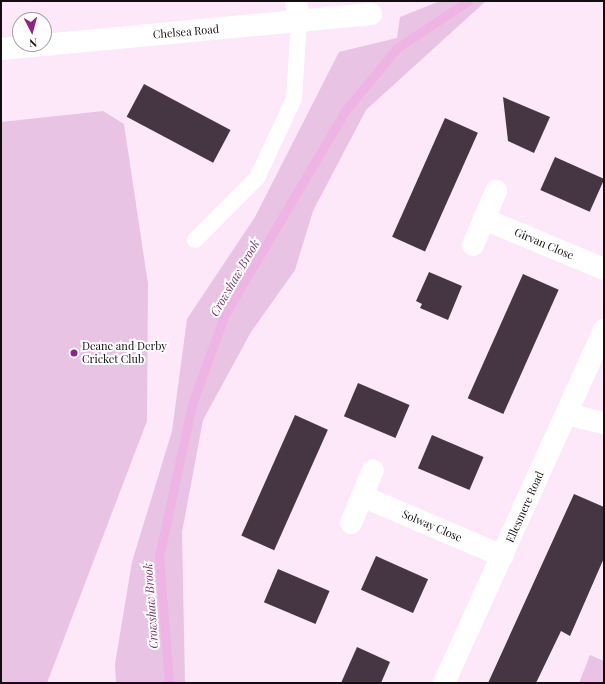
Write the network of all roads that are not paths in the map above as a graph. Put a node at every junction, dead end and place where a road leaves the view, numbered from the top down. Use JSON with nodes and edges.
{"nodes":[{"id":1,"x":297,"y":12,"type":"edge"},
{"id":2,"x":371,"y":14,"type":"dead end"},
{"id":3,"x":1,"y":49,"type":"edge"},
{"id":4,"x":496,"y":191,"type":"dead end"},
{"id":5,"x":484,"y":219,"type":"junction"},
{"id":6,"x":195,"y":240,"type":"dead end"},
{"id":7,"x":473,"y":245,"type":"dead end"},
{"id":8,"x":604,"y":269,"type":"edge"},
{"id":9,"x":604,"y":330,"type":"edge"},
{"id":10,"x":567,"y":414,"type":"junction"},
{"id":11,"x":604,"y":423,"type":"edge"},
{"id":12,"x":372,"y":470,"type":"dead end"},
{"id":13,"x":362,"y":496,"type":"junction"},
{"id":14,"x":351,"y":523,"type":"dead end"},
{"id":15,"x":503,"y":556,"type":"junction"},
{"id":16,"x":444,"y":683,"type":"edge"}],
"edges":[{"from":1,"to":2,"type":"street","name":"Chelsea Road"},
{"from":1,"to":3,"type":"street","name":"Chelsea Road"},
{"from":1,"to":6,"type":"lane"},
{"from":4,"to":5,"type":"street"},
{"from":5,"to":7,"type":"street"},
{"from":5,"to":8,"type":"street","name":"Girvan Close"},
{"from":9,"to":10,"type":"street","name":"Ellesmere Road"},
{"from":10,"to":11,"type":"street"},
{"from":10,"to":15,"type":"street","name":"Ellesmere Road"},
{"from":12,"to":13,"type":"street"},
{"from":13,"to":14,"type":"street"},
{"from":13,"to":15,"type":"street","name":"Solway Close"},
{"from":15,"to":16,"type":"street","name":"Ellesmere Road"}]}
